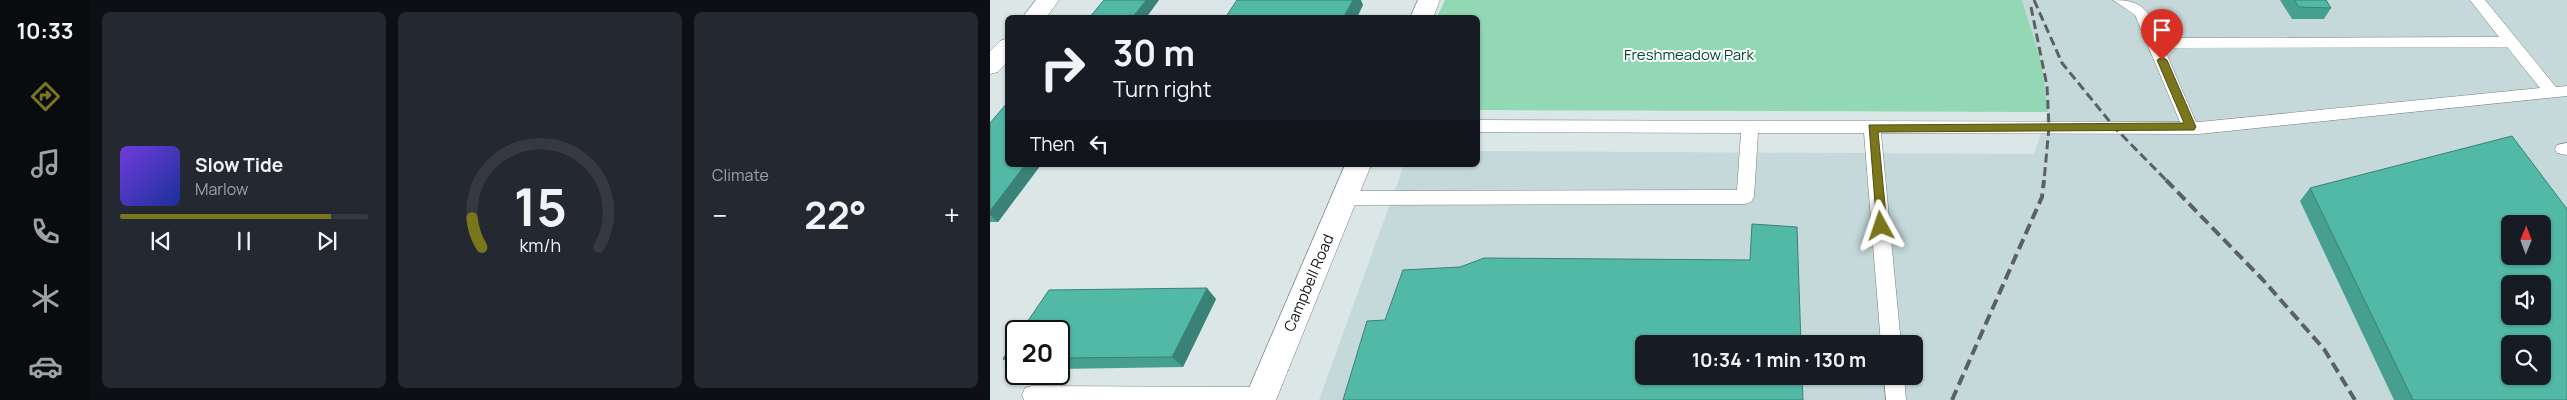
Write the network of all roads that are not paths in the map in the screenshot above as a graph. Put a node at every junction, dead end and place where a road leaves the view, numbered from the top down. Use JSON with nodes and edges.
{"nodes":[{"id":1,"x":1048,"y":0,"type":"edge"},
{"id":2,"x":1429,"y":0,"type":"edge"},
{"id":3,"x":2120,"y":0,"type":"edge"},
{"id":4,"x":2477,"y":0,"type":"edge"},
{"id":5,"x":1036,"y":15,"type":"edge"},
{"id":6,"x":1422,"y":15,"type":"edge"},
{"id":7,"x":2511,"y":42,"type":"junction"},
{"id":8,"x":2154,"y":43,"type":"junction"},
{"id":9,"x":1005,"y":46,"type":"edge"},
{"id":10,"x":990,"y":47,"type":"edge"},
{"id":11,"x":1005,"y":48,"type":"edge"},
{"id":12,"x":990,"y":66,"type":"edge"},
{"id":13,"x":2559,"y":92,"type":"edge"},
{"id":14,"x":1480,"y":126,"type":"edge"},
{"id":15,"x":1750,"y":127,"type":"junction"},
{"id":16,"x":2190,"y":127,"type":"junction"},
{"id":17,"x":1872,"y":128,"type":"junction"},
{"id":18,"x":1357,"y":167,"type":"edge"},
{"id":19,"x":1344,"y":198,"type":"junction"},
{"id":20,"x":1890,"y":335,"type":"edge"},
{"id":21,"x":1895,"y":385,"type":"edge"},
{"id":22,"x":1032,"y":395,"type":"dead end"},
{"id":23,"x":1261,"y":398,"type":"edge"},
{"id":24,"x":1896,"y":400,"type":"edge"}],
"edges":[{"from":1,"to":5,"type":"street"},
{"from":2,"to":6,"type":"street"},
{"from":3,"to":8,"type":"lane"},
{"from":4,"to":7,"type":"lane"},
{"from":7,"to":8,"type":"lane"},
{"from":7,"to":13,"type":"lane"},
{"from":8,"to":16,"type":"lane"},
{"from":9,"to":10,"type":"street"},
{"from":11,"to":12,"type":"street"},
{"from":13,"to":16,"type":"lane"},
{"from":14,"to":15,"type":"lane"},
{"from":15,"to":17,"type":"lane"},
{"from":15,"to":19,"type":"lane"},
{"from":16,"to":17,"type":"lane"},
{"from":17,"to":20,"type":"lane"},
{"from":18,"to":19,"type":"street","name":"Campbell Road"},
{"from":19,"to":23,"type":"street","name":"Campbell Road"},
{"from":21,"to":24,"type":"lane"},
{"from":22,"to":23,"type":"lane"}]}
